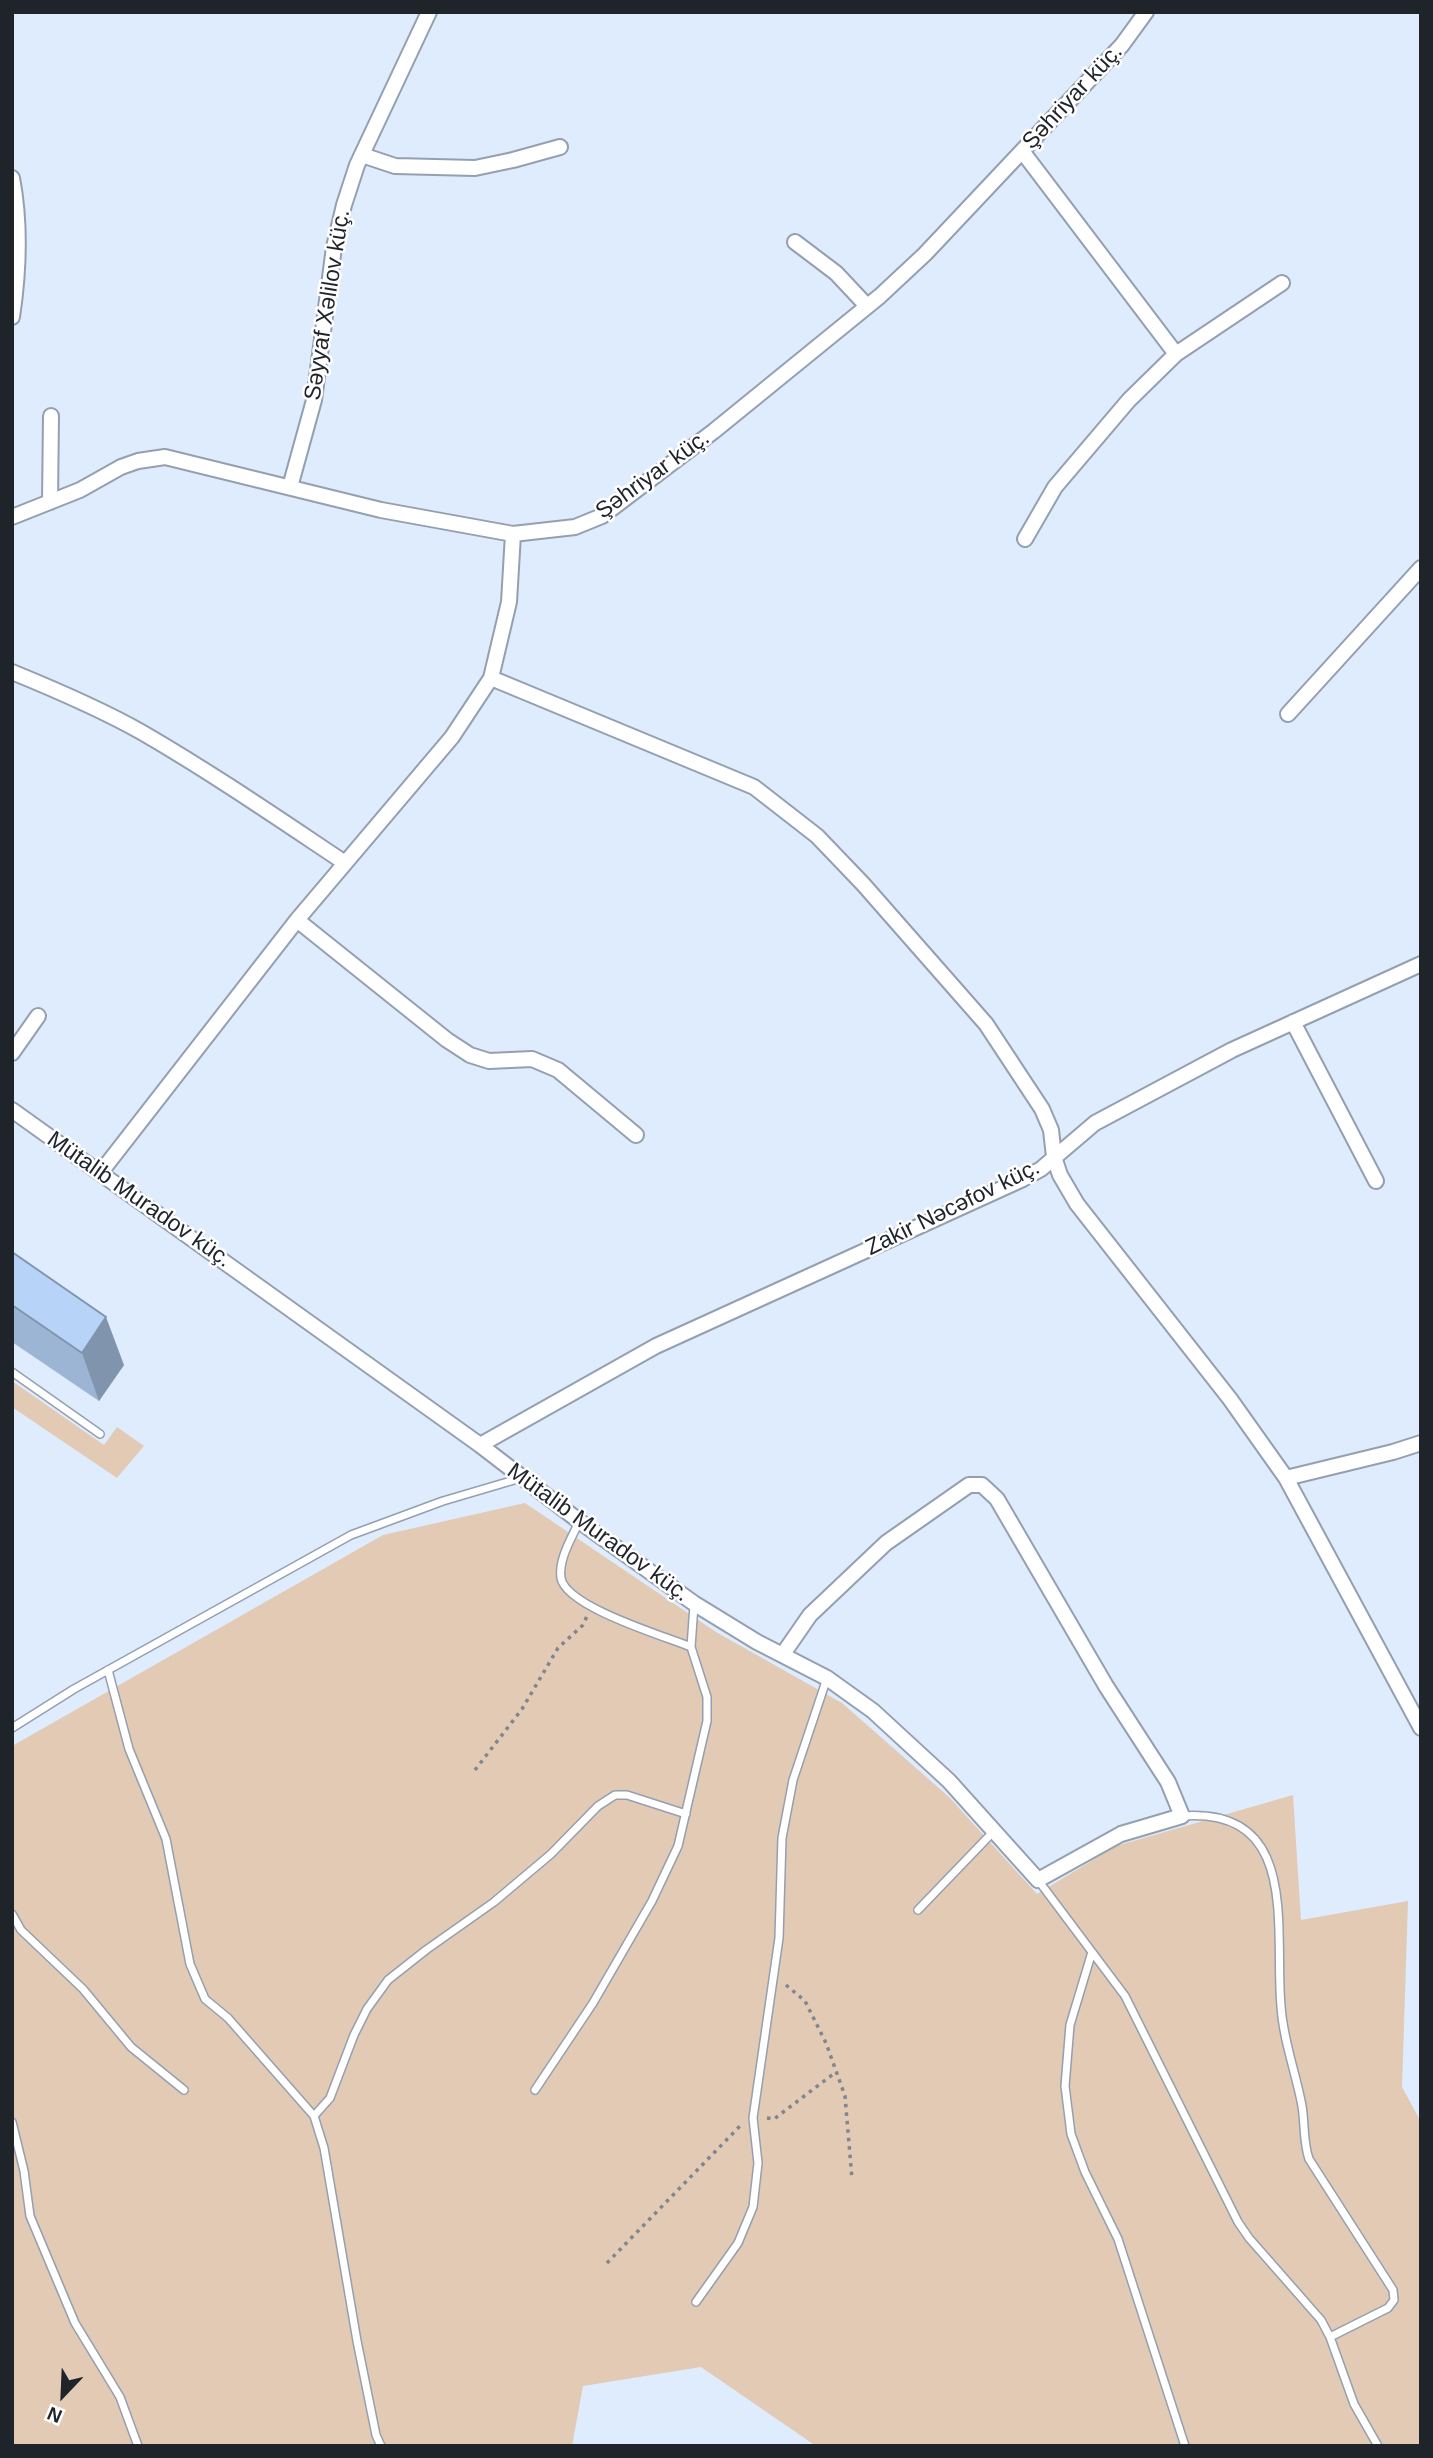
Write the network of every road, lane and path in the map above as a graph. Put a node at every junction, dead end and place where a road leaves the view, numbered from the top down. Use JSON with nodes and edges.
{"nodes":[{"id":1,"x":429,"y":12,"type":"edge"},
{"id":2,"x":1146,"y":12,"type":"edge"},
{"id":3,"x":560,"y":147,"type":"dead end"},
{"id":4,"x":1022,"y":151,"type":"junction"},
{"id":5,"x":362,"y":155,"type":"junction"},
{"id":6,"x":12,"y":177,"type":"edge"},
{"id":7,"x":795,"y":242,"type":"dead end"},
{"id":8,"x":1282,"y":283,"type":"dead end"},
{"id":9,"x":867,"y":306,"type":"junction"},
{"id":10,"x":12,"y":317,"type":"edge"},
{"id":11,"x":1176,"y":354,"type":"junction"},
{"id":12,"x":51,"y":416,"type":"dead end"},
{"id":13,"x":290,"y":486,"type":"junction"},
{"id":14,"x":50,"y":502,"type":"junction"},
{"id":15,"x":12,"y":517,"type":"edge"},
{"id":16,"x":513,"y":534,"type":"junction"},
{"id":17,"x":1024,"y":539,"type":"dead end"},
{"id":18,"x":1421,"y":568,"type":"edge"},
{"id":19,"x":12,"y":672,"type":"edge"},
{"id":20,"x":491,"y":678,"type":"junction"},
{"id":21,"x":1288,"y":714,"type":"dead end"},
{"id":22,"x":345,"y":863,"type":"junction"},
{"id":23,"x":297,"y":920,"type":"junction"},
{"id":24,"x":1421,"y":964,"type":"edge"},
{"id":25,"x":38,"y":1016,"type":"dead end"},
{"id":26,"x":1293,"y":1022,"type":"junction"},
{"id":27,"x":12,"y":1053,"type":"edge"},
{"id":28,"x":12,"y":1110,"type":"edge"},
{"id":29,"x":636,"y":1135,"type":"dead end"},
{"id":30,"x":1054,"y":1157,"type":"junction"},
{"id":31,"x":101,"y":1172,"type":"junction"},
{"id":32,"x":1376,"y":1181,"type":"dead end"},
{"id":33,"x":12,"y":1372,"type":"edge"},
{"id":34,"x":100,"y":1434,"type":"dead end"},
{"id":35,"x":1421,"y":1443,"type":"edge"},
{"id":36,"x":480,"y":1445,"type":"junction"},
{"id":37,"x":522,"y":1478,"type":"junction"},
{"id":38,"x":1286,"y":1478,"type":"junction"},
{"id":39,"x":579,"y":1521,"type":"junction"},
{"id":40,"x":695,"y":1604,"type":"junction"},
{"id":41,"x":590,"y":1608,"type":"junction"},
{"id":42,"x":691,"y":1647,"type":"junction"},
{"id":43,"x":783,"y":1654,"type":"junction"},
{"id":44,"x":108,"y":1670,"type":"junction"},
{"id":45,"x":827,"y":1678,"type":"junction"},
{"id":46,"x":1419,"y":1722,"type":"edge"},
{"id":47,"x":12,"y":1728,"type":"edge"},
{"id":48,"x":475,"y":1770,"type":"dead end"},
{"id":49,"x":686,"y":1814,"type":"junction"},
{"id":50,"x":1182,"y":1816,"type":"junction"},
{"id":51,"x":994,"y":1831,"type":"junction"},
{"id":52,"x":1038,"y":1880,"type":"junction"},
{"id":53,"x":918,"y":1910,"type":"dead end"},
{"id":54,"x":12,"y":1914,"type":"edge"},
{"id":55,"x":1093,"y":1952,"type":"junction"},
{"id":56,"x":774,"y":1975,"type":"junction"},
{"id":57,"x":836,"y":2072,"type":"junction"},
{"id":58,"x":184,"y":2090,"type":"dead end"},
{"id":59,"x":535,"y":2090,"type":"dead end"},
{"id":60,"x":314,"y":2116,"type":"junction"},
{"id":61,"x":753,"y":2118,"type":"junction"},
{"id":62,"x":12,"y":2122,"type":"edge"},
{"id":63,"x":852,"y":2179,"type":"dead end"},
{"id":64,"x":607,"y":2263,"type":"dead end"},
{"id":65,"x":696,"y":2302,"type":"dead end"},
{"id":66,"x":1330,"y":2337,"type":"junction"},
{"id":67,"x":138,"y":2446,"type":"edge"},
{"id":68,"x":381,"y":2446,"type":"edge"},
{"id":69,"x":1185,"y":2446,"type":"edge"},
{"id":70,"x":1378,"y":2446,"type":"edge"}],
"edges":[{"from":1,"to":5,"type":"street","name":"Səyyaf Xəlilov küç."},
{"from":2,"to":4,"type":"street","name":"Şəhriyar küç."},
{"from":3,"to":5,"type":"street"},
{"from":4,"to":9,"type":"street","name":"Şəhriyar küç."},
{"from":4,"to":11,"type":"street"},
{"from":5,"to":13,"type":"street","name":"Səyyaf Xəlilov küç."},
{"from":6,"to":10,"type":"street"},
{"from":7,"to":9,"type":"street"},
{"from":8,"to":11,"type":"street"},
{"from":9,"to":16,"type":"street","name":"Şəhriyar küç."},
{"from":11,"to":17,"type":"street"},
{"from":12,"to":14,"type":"street"},
{"from":13,"to":14,"type":"street","name":"Şəhriyar küç."},
{"from":13,"to":16,"type":"street","name":"Şəhriyar küç."},
{"from":14,"to":15,"type":"street","name":"Şəhriyar küç."},
{"from":16,"to":20,"type":"street"},
{"from":18,"to":21,"type":"street"},
{"from":19,"to":22,"type":"street"},
{"from":20,"to":22,"type":"street"},
{"from":20,"to":30,"type":"street"},
{"from":22,"to":23,"type":"street"},
{"from":23,"to":29,"type":"street"},
{"from":23,"to":31,"type":"street"},
{"from":24,"to":26,"type":"street","name":"Zakir Nəcəfov küç."},
{"from":25,"to":27,"type":"street"},
{"from":26,"to":30,"type":"street","name":"Zakir Nəcəfov küç."},
{"from":26,"to":32,"type":"street"},
{"from":28,"to":31,"type":"street","name":"Mütalib Muradov küç."},
{"from":30,"to":36,"type":"street","name":"Zakir Nəcəfov küç."},
{"from":30,"to":38,"type":"street"},
{"from":31,"to":36,"type":"street","name":"Mütalib Muradov küç."},
{"from":33,"to":34,"type":"lane"},
{"from":35,"to":38,"type":"street"},
{"from":36,"to":37,"type":"street","name":"Mütalib Muradov küç."},
{"from":37,"to":39,"type":"street","name":"Mütalib Muradov küç."},
{"from":37,"to":44,"type":"lane"},
{"from":38,"to":46,"type":"street"},
{"from":39,"to":40,"type":"street","name":"Mütalib Muradov küç."},
{"from":39,"to":41,"type":"lane"},
{"from":40,"to":42,"type":"lane"},
{"from":40,"to":43,"type":"street","name":"Mütalib Muradov küç."},
{"from":41,"to":42,"type":"lane"},
{"from":41,"to":48,"type":"path"},
{"from":42,"to":49,"type":"lane"},
{"from":43,"to":45,"type":"street","name":"Mütalib Muradov küç."},
{"from":43,"to":50,"type":"street"},
{"from":44,"to":47,"type":"lane"},
{"from":44,"to":60,"type":"lane"},
{"from":45,"to":51,"type":"street","name":"Mütalib Muradov küç."},
{"from":45,"to":56,"type":"lane"},
{"from":49,"to":59,"type":"lane"},
{"from":49,"to":60,"type":"lane"},
{"from":50,"to":52,"type":"street"},
{"from":50,"to":66,"type":"lane"},
{"from":51,"to":52,"type":"street","name":"Mütalib Muradov küç."},
{"from":51,"to":53,"type":"lane"},
{"from":52,"to":55,"type":"lane"},
{"from":54,"to":58,"type":"lane"},
{"from":55,"to":66,"type":"lane"},
{"from":55,"to":69,"type":"lane"},
{"from":56,"to":57,"type":"path"},
{"from":56,"to":61,"type":"lane"},
{"from":57,"to":61,"type":"path"},
{"from":57,"to":63,"type":"path"},
{"from":60,"to":68,"type":"lane"},
{"from":61,"to":64,"type":"path"},
{"from":61,"to":65,"type":"lane"},
{"from":62,"to":67,"type":"lane"},
{"from":66,"to":70,"type":"lane"}]}
